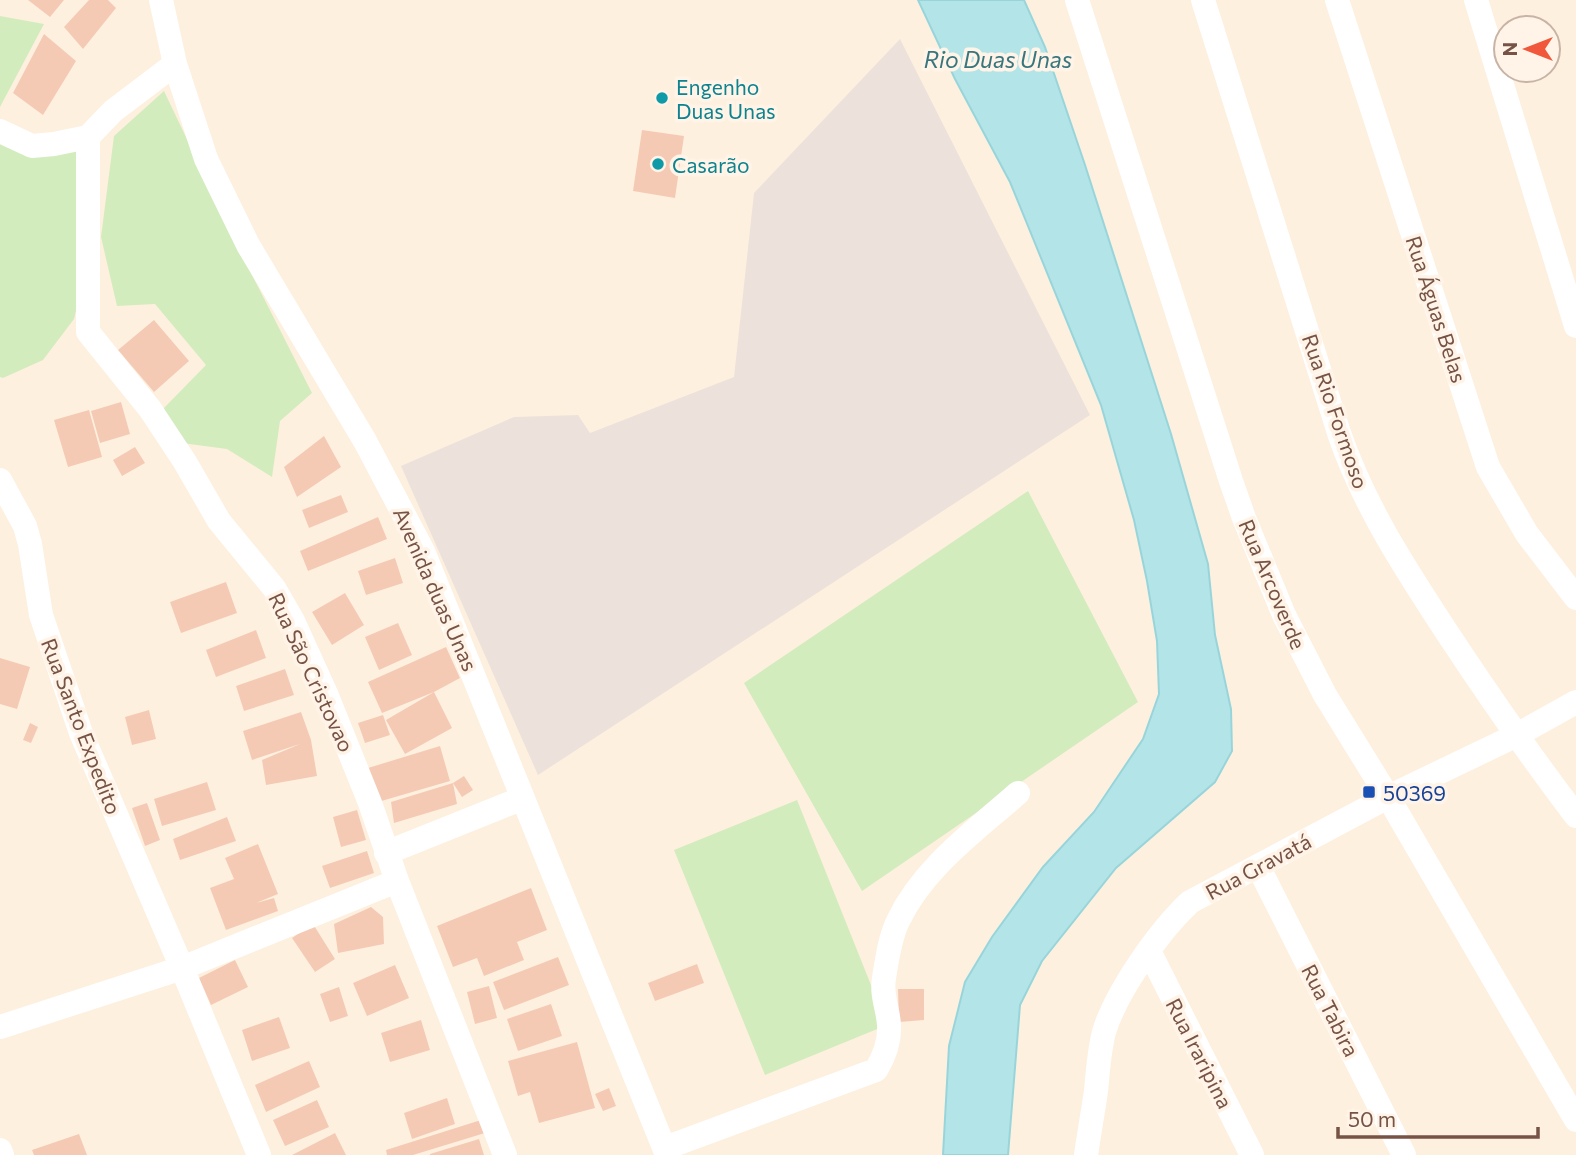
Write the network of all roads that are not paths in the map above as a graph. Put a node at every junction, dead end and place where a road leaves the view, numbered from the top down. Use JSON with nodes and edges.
{"nodes":[{"id":1,"x":162,"y":0,"type":"edge"},
{"id":2,"x":1077,"y":0,"type":"edge"},
{"id":3,"x":1203,"y":0,"type":"edge"},
{"id":4,"x":1337,"y":0,"type":"edge"},
{"id":5,"x":1476,"y":0,"type":"edge"},
{"id":6,"x":175,"y":64,"type":"junction"},
{"id":7,"x":0,"y":131,"type":"edge"},
{"id":8,"x":88,"y":137,"type":"junction"},
{"id":9,"x":1576,"y":326,"type":"edge"},
{"id":10,"x":0,"y":480,"type":"edge"},
{"id":11,"x":1576,"y":598,"type":"edge"},
{"id":12,"x":1576,"y":702,"type":"edge"},
{"id":13,"x":1516,"y":736,"type":"junction"},
{"id":14,"x":1017,"y":793,"type":"dead end"},
{"id":15,"x":1388,"y":797,"type":"junction"},
{"id":16,"x":523,"y":798,"type":"junction"},
{"id":17,"x":1576,"y":816,"type":"edge"},
{"id":18,"x":386,"y":853,"type":"junction"},
{"id":19,"x":1258,"y":866,"type":"junction"},
{"id":20,"x":397,"y":881,"type":"junction"},
{"id":21,"x":1149,"y":951,"type":"junction"},
{"id":22,"x":182,"y":968,"type":"junction"},
{"id":23,"x":0,"y":1027,"type":"edge"},
{"id":24,"x":1576,"y":1120,"type":"edge"},
{"id":25,"x":1090,"y":1130,"type":"junction"},
{"id":26,"x":666,"y":1152,"type":"edge"},
{"id":27,"x":259,"y":1155,"type":"edge"},
{"id":28,"x":505,"y":1155,"type":"edge"},
{"id":29,"x":1086,"y":1155,"type":"edge"},
{"id":30,"x":1102,"y":1155,"type":"edge"},
{"id":31,"x":1252,"y":1155,"type":"edge"},
{"id":32,"x":1404,"y":1155,"type":"edge"}],
"edges":[{"from":1,"to":6,"type":"street","name":"Avenida duas Unas"},
{"from":2,"to":15,"type":"street","name":"Rua Arcoverde"},
{"from":3,"to":13,"type":"street","name":"Rua Rio Formoso"},
{"from":4,"to":11,"type":"street","name":"Rua Águas Belas"},
{"from":5,"to":9,"type":"street"},
{"from":6,"to":8,"type":"street"},
{"from":6,"to":16,"type":"street","name":"Avenida duas Unas"},
{"from":7,"to":8,"type":"street"},
{"from":8,"to":18,"type":"street","name":"Rua São Cristovao"},
{"from":10,"to":22,"type":"street","name":"Rua Santo Expedito"},
{"from":12,"to":13,"type":"street","name":"Rua Gravatá"},
{"from":13,"to":15,"type":"street","name":"Rua Gravatá"},
{"from":13,"to":17,"type":"street","name":"Rua Rio Formoso"},
{"from":14,"to":26,"type":"street"},
{"from":15,"to":19,"type":"street","name":"Rua Gravatá"},
{"from":15,"to":24,"type":"street","name":"Rua Arcoverde"},
{"from":16,"to":18,"type":"street"},
{"from":16,"to":26,"type":"street","name":"Avenida duas Unas"},
{"from":18,"to":20,"type":"street","name":"Rua São Cristovao"},
{"from":19,"to":21,"type":"street","name":"Rua Gravatá"},
{"from":19,"to":32,"type":"street","name":"Rua Tabira"},
{"from":20,"to":22,"type":"street"},
{"from":20,"to":28,"type":"street","name":"Rua São Cristovao"},
{"from":21,"to":25,"type":"street","name":"Rua Gravatá"},
{"from":21,"to":31,"type":"street","name":"Rua Iraripina"},
{"from":22,"to":23,"type":"street"},
{"from":22,"to":27,"type":"street","name":"Rua Santo Expedito"},
{"from":25,"to":29,"type":"street","name":"Rua Gravatá"},
{"from":25,"to":30,"type":"street"}]}
